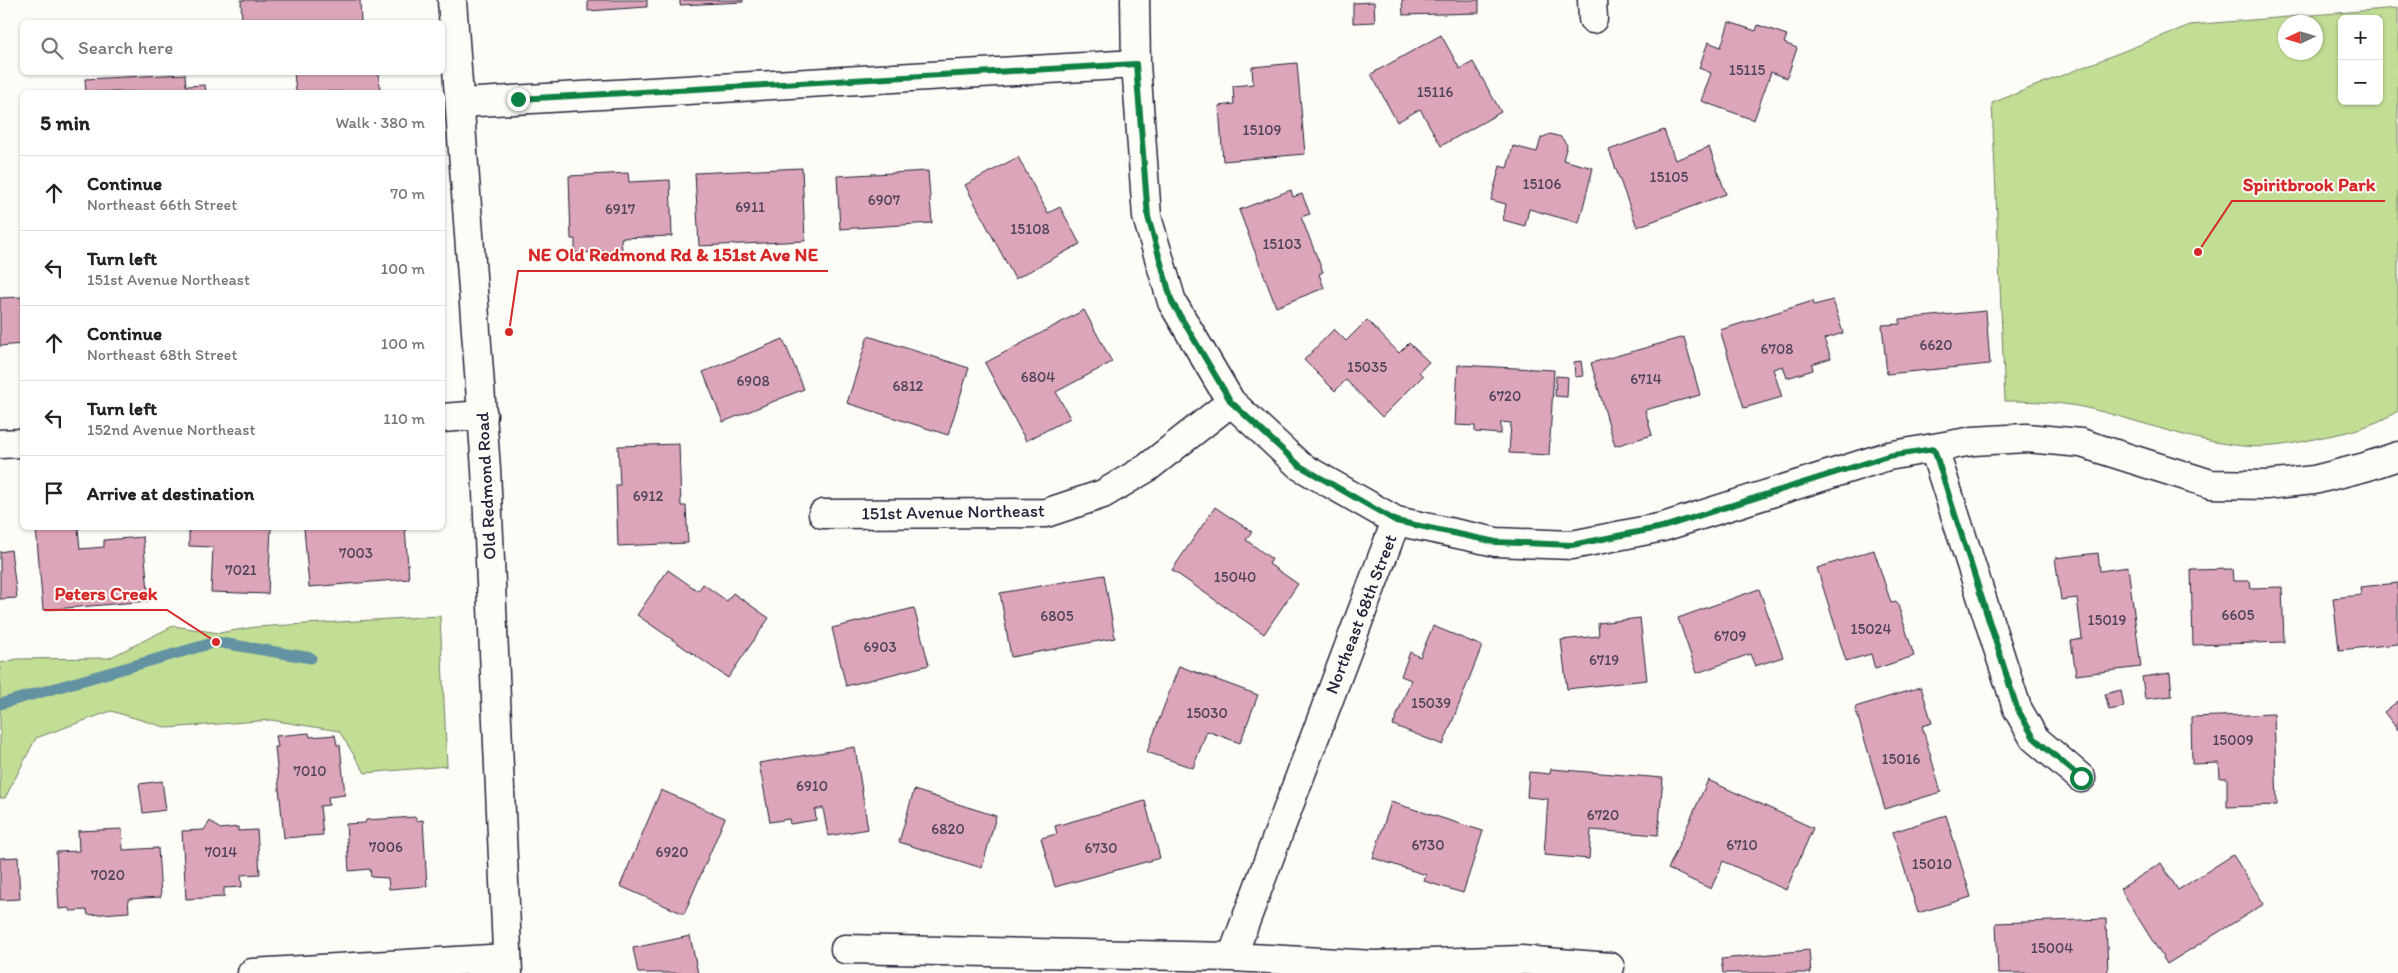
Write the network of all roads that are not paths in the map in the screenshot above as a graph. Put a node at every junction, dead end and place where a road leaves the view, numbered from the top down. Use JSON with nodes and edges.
{"nodes":[{"id":1,"x":452,"y":0,"type":"edge"},
{"id":2,"x":1135,"y":0,"type":"edge"},
{"id":3,"x":1136,"y":64,"type":"junction"},
{"id":4,"x":461,"y":103,"type":"junction"},
{"id":5,"x":1231,"y":402,"type":"junction"},
{"id":6,"x":483,"y":415,"type":"junction"},
{"id":7,"x":445,"y":418,"type":"edge"},
{"id":8,"x":20,"y":443,"type":"edge"},
{"id":9,"x":0,"y":444,"type":"edge"},
{"id":10,"x":1934,"y":449,"type":"junction"},
{"id":11,"x":2398,"y":456,"type":"edge"},
{"id":12,"x":823,"y":514,"type":"dead end"},
{"id":13,"x":1396,"y":521,"type":"junction"},
{"id":14,"x":2081,"y":778,"type":"dead end"},
{"id":15,"x":845,"y":949,"type":"dead end"},
{"id":16,"x":1232,"y":957,"type":"junction"},
{"id":17,"x":507,"y":966,"type":"edge"},
{"id":18,"x":1610,"y":967,"type":"dead end"},
{"id":19,"x":253,"y":973,"type":"edge"}],
"edges":[{"from":1,"to":4,"type":"street","name":"Old Redmond Road"},
{"from":2,"to":3,"type":"street","name":"Northeast 68th Street"},
{"from":3,"to":4,"type":"street"},
{"from":3,"to":5,"type":"street","name":"Northeast 68th Street"},
{"from":4,"to":6,"type":"street","name":"Old Redmond Road"},
{"from":5,"to":12,"type":"street","name":"151st Avenue Northeast"},
{"from":5,"to":13,"type":"street","name":"Northeast 68th Street"},
{"from":6,"to":7,"type":"street"},
{"from":6,"to":17,"type":"street","name":"Old Redmond Road"},
{"from":8,"to":9,"type":"street"},
{"from":10,"to":11,"type":"street"},
{"from":10,"to":13,"type":"street"},
{"from":10,"to":14,"type":"street"},
{"from":13,"to":16,"type":"street","name":"Northeast 68th Street"},
{"from":15,"to":16,"type":"street"},
{"from":16,"to":18,"type":"street"},
{"from":17,"to":19,"type":"street"}]}
